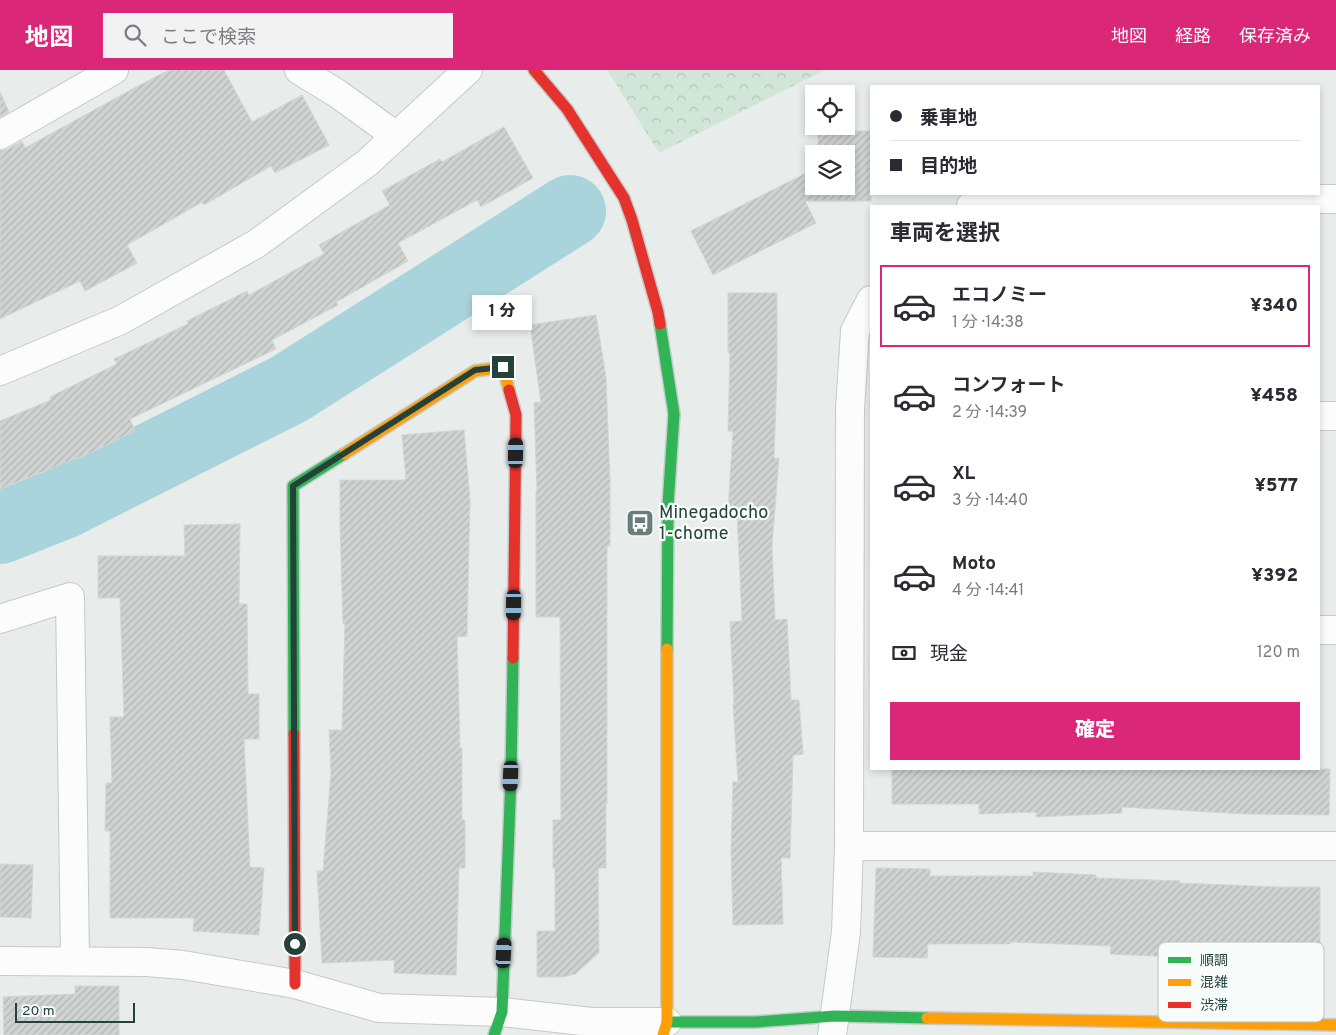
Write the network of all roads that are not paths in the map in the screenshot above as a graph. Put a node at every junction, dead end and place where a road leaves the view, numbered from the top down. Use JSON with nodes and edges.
{"nodes":[{"id":1,"x":114,"y":70,"type":"edge"},
{"id":2,"x":299,"y":70,"type":"edge"},
{"id":3,"x":468,"y":70,"type":"edge"},
{"id":4,"x":534,"y":70,"type":"edge"},
{"id":5,"x":0,"y":135,"type":"edge"},
{"id":6,"x":396,"y":136,"type":"junction"},
{"id":7,"x":1336,"y":199,"type":"edge"},
{"id":8,"x":972,"y":205,"type":"edge"},
{"id":9,"x":870,"y":302,"type":"edge"},
{"id":10,"x":0,"y":371,"type":"edge"},
{"id":11,"x":861,"y":409,"type":"edge"},
{"id":12,"x":1320,"y":416,"type":"edge"},
{"id":13,"x":1336,"y":416,"type":"edge"},
{"id":14,"x":0,"y":620,"type":"edge"},
{"id":15,"x":860,"y":627,"type":"edge"},
{"id":16,"x":1320,"y":630,"type":"edge"},
{"id":17,"x":1336,"y":630,"type":"edge"},
{"id":18,"x":849,"y":846,"type":"junction"},
{"id":19,"x":1336,"y":846,"type":"edge"},
{"id":20,"x":0,"y":961,"type":"edge"},
{"id":21,"x":75,"y":961,"type":"junction"},
{"id":22,"x":295,"y":984,"type":"junction"},
{"id":23,"x":498,"y":1024,"type":"edge"},
{"id":24,"x":833,"y":1025,"type":"edge"},
{"id":25,"x":1336,"y":1025,"type":"edge"},
{"id":26,"x":665,"y":1029,"type":"edge"}],
"edges":[{"from":1,"to":5,"type":"street"},
{"from":2,"to":6,"type":"street"},
{"from":3,"to":6,"type":"street"},
{"from":4,"to":26,"type":"street"},
{"from":6,"to":10,"type":"street"},
{"from":7,"to":8,"type":"street"},
{"from":9,"to":11,"type":"street"},
{"from":11,"to":15,"type":"street"},
{"from":12,"to":13,"type":"street"},
{"from":14,"to":21,"type":"street"},
{"from":15,"to":18,"type":"street"},
{"from":16,"to":17,"type":"street"},
{"from":18,"to":19,"type":"street"},
{"from":18,"to":24,"type":"street"},
{"from":20,"to":21,"type":"street"},
{"from":21,"to":22,"type":"street"},
{"from":22,"to":23,"type":"street"},
{"from":22,"to":23,"type":"street"},
{"from":23,"to":26,"type":"street"},
{"from":24,"to":25,"type":"street"},
{"from":24,"to":26,"type":"street"}]}
